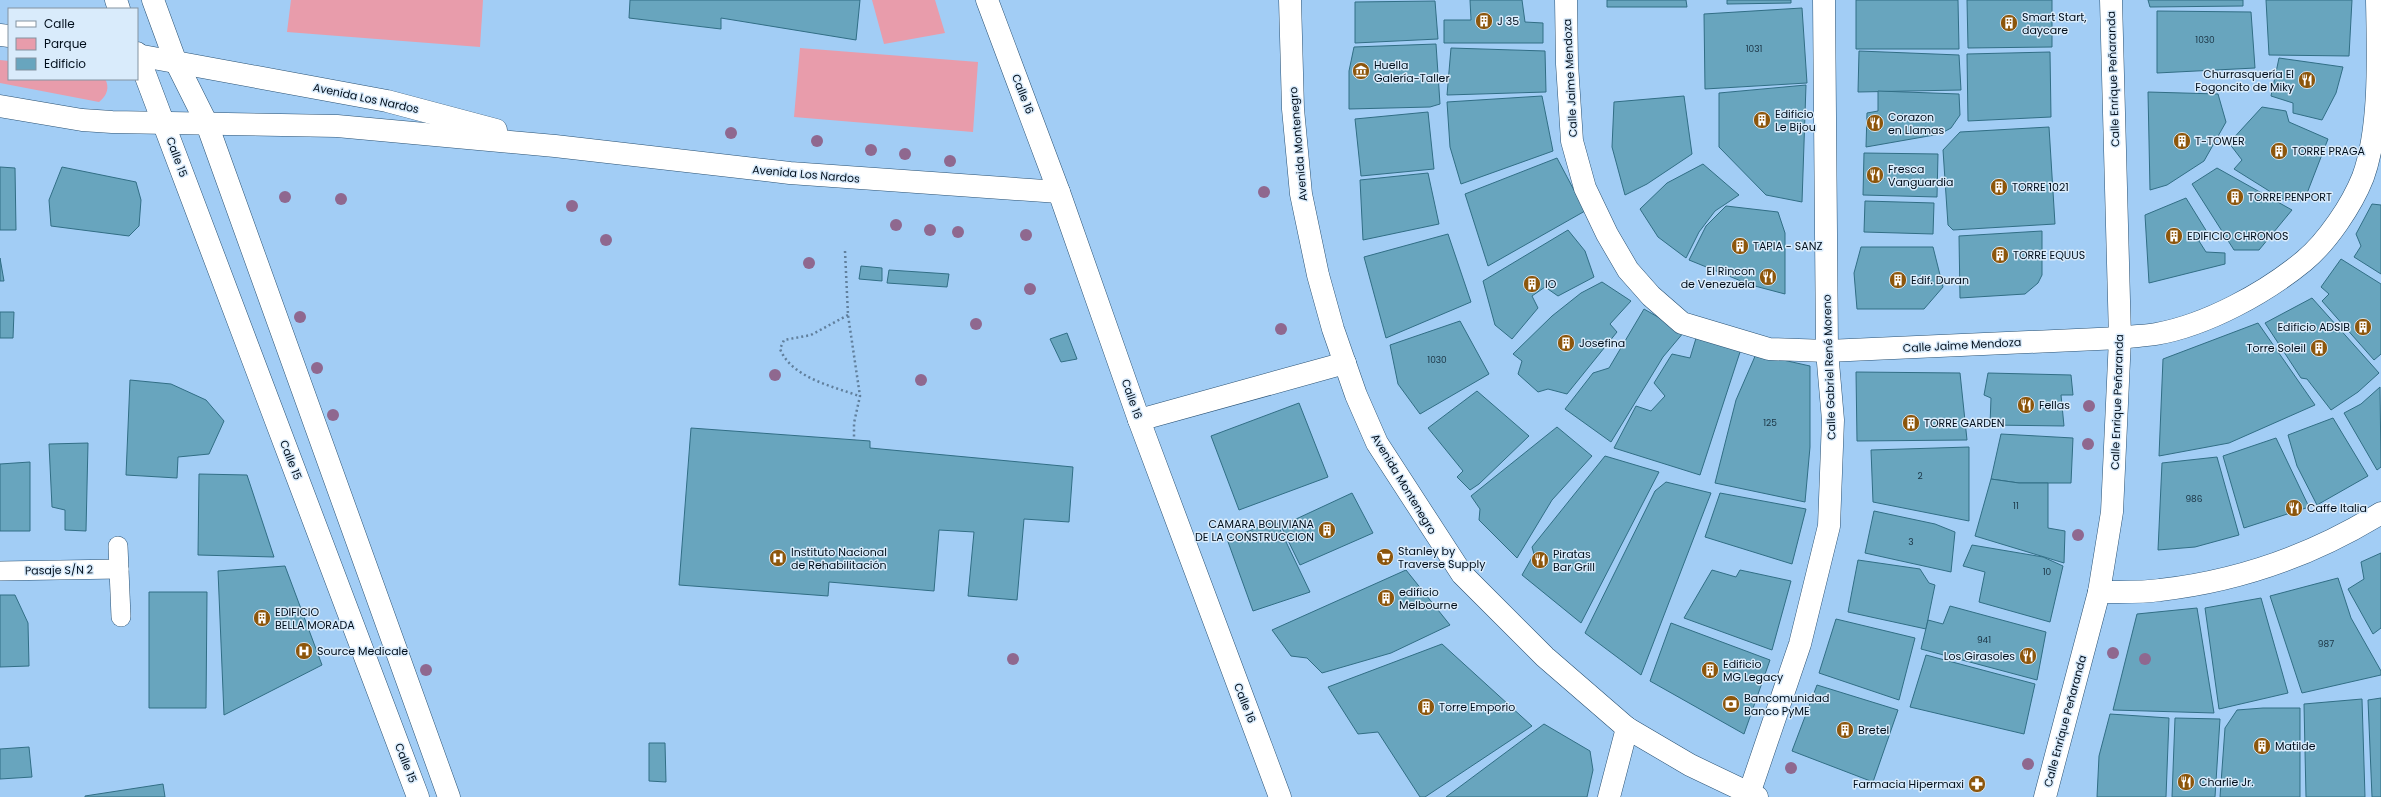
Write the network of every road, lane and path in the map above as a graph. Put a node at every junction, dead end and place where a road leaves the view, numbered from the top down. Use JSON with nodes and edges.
{"nodes":[{"id":1,"x":153,"y":0,"type":"edge"},
{"id":2,"x":987,"y":0,"type":"edge"},
{"id":3,"x":1290,"y":0,"type":"edge"},
{"id":4,"x":1566,"y":0,"type":"edge"},
{"id":5,"x":1824,"y":0,"type":"edge"},
{"id":6,"x":2111,"y":0,"type":"edge"},
{"id":7,"x":2377,"y":0,"type":"edge"},
{"id":8,"x":138,"y":55,"type":"edge"},
{"id":9,"x":138,"y":57,"type":"edge"},
{"id":10,"x":175,"y":60,"type":"junction"},
{"id":11,"x":0,"y":106,"type":"edge"},
{"id":12,"x":165,"y":123,"type":"junction"},
{"id":13,"x":207,"y":124,"type":"junction"},
{"id":14,"x":555,"y":146,"type":"junction"},
{"id":15,"x":1059,"y":192,"type":"junction"},
{"id":16,"x":845,"y":251,"type":"dead end"},
{"id":17,"x":848,"y":315,"type":"junction"},
{"id":18,"x":2120,"y":338,"type":"junction"},
{"id":19,"x":1827,"y":351,"type":"junction"},
{"id":20,"x":1345,"y":363,"type":"junction"},
{"id":21,"x":860,"y":396,"type":"junction"},
{"id":22,"x":1139,"y":420,"type":"junction"},
{"id":23,"x":854,"y":440,"type":"dead end"},
{"id":24,"x":2381,"y":513,"type":"edge"},
{"id":25,"x":118,"y":546,"type":"dead end"},
{"id":26,"x":119,"y":569,"type":"junction"},
{"id":27,"x":0,"y":571,"type":"edge"},
{"id":28,"x":2099,"y":592,"type":"junction"},
{"id":29,"x":120,"y":616,"type":"dead end"},
{"id":30,"x":1627,"y":728,"type":"junction"},
{"id":31,"x":1753,"y":796,"type":"edge"},
{"id":32,"x":418,"y":797,"type":"edge"},
{"id":33,"x":449,"y":797,"type":"edge"},
{"id":34,"x":1280,"y":797,"type":"edge"},
{"id":35,"x":1609,"y":797,"type":"edge"},
{"id":36,"x":2046,"y":797,"type":"edge"}],
"edges":[{"from":1,"to":10,"type":"street"},
{"from":2,"to":15,"type":"street","name":"Calle 16"},
{"from":3,"to":20,"type":"street","name":"Avenida Montenegro"},
{"from":4,"to":19,"type":"street","name":"Calle Jaime Mendoza"},
{"from":5,"to":19,"type":"street","name":"Calle Gabriel René Moreno"},
{"from":6,"to":18,"type":"street","name":"Calle Enrique Peñaranda"},
{"from":7,"to":18,"type":"street","name":"Calle Jaime Mendoza"},
{"from":8,"to":10,"type":"street","name":"Avenida Los Nardos"},
{"from":9,"to":12,"type":"street","name":"Calle 15"},
{"from":10,"to":13,"type":"street"},
{"from":10,"to":14,"type":"street","name":"Avenida Los Nardos"},
{"from":11,"to":12,"type":"street","name":"Avenida Los Nardos"},
{"from":12,"to":13,"type":"street","name":"Avenida Los Nardos"},
{"from":12,"to":32,"type":"street","name":"Calle 15"},
{"from":13,"to":14,"type":"street","name":"Avenida Los Nardos"},
{"from":13,"to":33,"type":"street"},
{"from":14,"to":15,"type":"street","name":"Avenida Los Nardos"},
{"from":15,"to":22,"type":"street","name":"Calle 16"},
{"from":16,"to":17,"type":"path"},
{"from":17,"to":21,"type":"path"},
{"from":17,"to":21,"type":"path"},
{"from":18,"to":19,"type":"street","name":"Calle Jaime Mendoza"},
{"from":18,"to":28,"type":"street","name":"Calle Enrique Peñaranda"},
{"from":19,"to":31,"type":"street","name":"Calle Gabriel René Moreno"},
{"from":20,"to":22,"type":"street"},
{"from":20,"to":30,"type":"street","name":"Avenida Montenegro"},
{"from":21,"to":23,"type":"path"},
{"from":22,"to":34,"type":"street","name":"Calle 16"},
{"from":24,"to":28,"type":"street"},
{"from":25,"to":26,"type":"lane"},
{"from":26,"to":27,"type":"lane","name":"Pasaje S/N 2"},
{"from":26,"to":29,"type":"lane"},
{"from":28,"to":36,"type":"street","name":"Calle Enrique Peñaranda"},
{"from":30,"to":31,"type":"street","name":"Avenida Montenegro"},
{"from":30,"to":35,"type":"street"}]}
